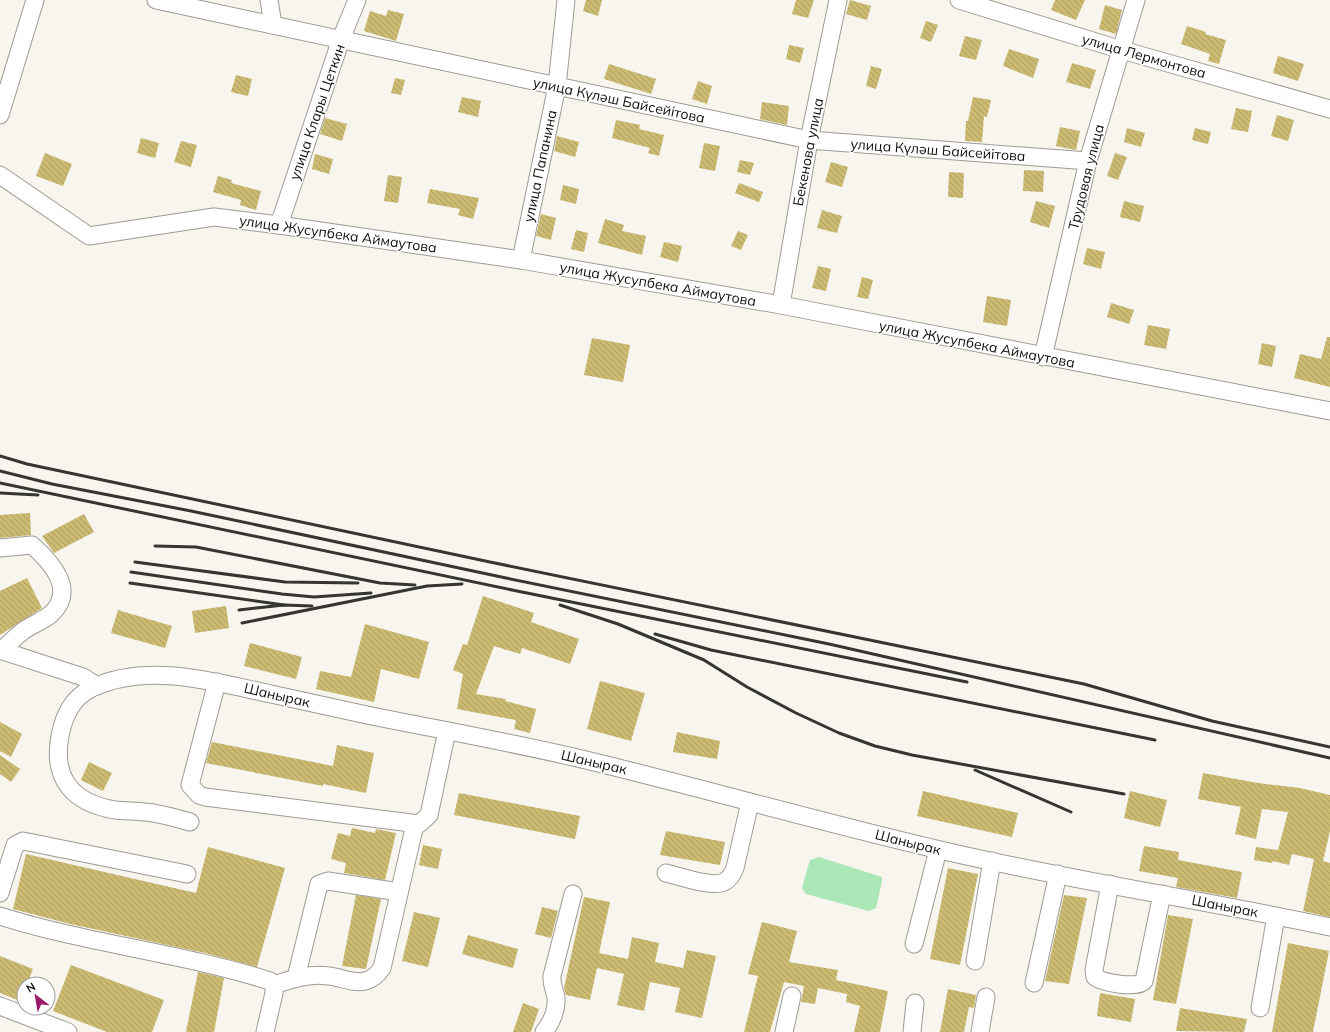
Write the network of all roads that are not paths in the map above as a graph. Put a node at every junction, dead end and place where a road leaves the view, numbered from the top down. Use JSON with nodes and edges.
{"nodes":[{"id":1,"x":35,"y":0,"type":"edge"},
{"id":2,"x":156,"y":0,"type":"edge"},
{"id":3,"x":269,"y":0,"type":"edge"},
{"id":4,"x":357,"y":0,"type":"edge"},
{"id":5,"x":566,"y":0,"type":"edge"},
{"id":6,"x":838,"y":0,"type":"edge"},
{"id":7,"x":959,"y":0,"type":"edge"},
{"id":8,"x":1136,"y":0,"type":"edge"},
{"id":9,"x":273,"y":25,"type":"junction"},
{"id":10,"x":341,"y":39,"type":"junction"},
{"id":11,"x":1122,"y":50,"type":"junction"},
{"id":12,"x":557,"y":86,"type":"junction"},
{"id":13,"x":1330,"y":109,"type":"edge"},
{"id":14,"x":0,"y":115,"type":"edge"},
{"id":15,"x":809,"y":140,"type":"junction"},
{"id":16,"x":1088,"y":161,"type":"junction"},
{"id":17,"x":0,"y":175,"type":"edge"},
{"id":18,"x":279,"y":225,"type":"junction"},
{"id":19,"x":521,"y":260,"type":"junction"},
{"id":20,"x":781,"y":305,"type":"junction"},
{"id":21,"x":1043,"y":357,"type":"junction"},
{"id":22,"x":1330,"y":411,"type":"edge"},
{"id":23,"x":0,"y":548,"type":"edge"},
{"id":24,"x":1,"y":650,"type":"edge"},
{"id":25,"x":217,"y":682,"type":"junction"},
{"id":26,"x":97,"y":686,"type":"junction"},
{"id":27,"x":447,"y":731,"type":"junction"},
{"id":28,"x":750,"y":802,"type":"junction"},
{"id":29,"x":190,"y":822,"type":"dead end"},
{"id":30,"x":414,"y":824,"type":"junction"},
{"id":31,"x":938,"y":850,"type":"junction"},
{"id":32,"x":992,"y":860,"type":"junction"},
{"id":33,"x":666,"y":873,"type":"dead end"},
{"id":34,"x":187,"y":874,"type":"dead end"},
{"id":35,"x":1058,"y":874,"type":"junction"},
{"id":36,"x":1110,"y":884,"type":"junction"},
{"id":37,"x":399,"y":892,"type":"junction"},
{"id":38,"x":0,"y":893,"type":"edge"},
{"id":39,"x":573,"y":894,"type":"dead end"},
{"id":40,"x":1162,"y":894,"type":"junction"},
{"id":41,"x":0,"y":916,"type":"edge"},
{"id":42,"x":1276,"y":916,"type":"junction"},
{"id":43,"x":1330,"y":927,"type":"edge"},
{"id":44,"x":914,"y":944,"type":"dead end"},
{"id":45,"x":975,"y":961,"type":"dead end"},
{"id":46,"x":296,"y":978,"type":"junction"},
{"id":47,"x":1034,"y":983,"type":"dead end"},
{"id":48,"x":274,"y":985,"type":"junction"},
{"id":49,"x":792,"y":996,"type":"dead end"},
{"id":50,"x":986,"y":997,"type":"dead end"},
{"id":51,"x":916,"y":1003,"type":"dead end"},
{"id":52,"x":0,"y":1006,"type":"edge"},
{"id":53,"x":1260,"y":1008,"type":"dead end"},
{"id":54,"x":68,"y":1032,"type":"edge"},
{"id":55,"x":264,"y":1032,"type":"edge"},
{"id":56,"x":544,"y":1032,"type":"edge"},
{"id":57,"x":784,"y":1032,"type":"edge"},
{"id":58,"x":912,"y":1032,"type":"edge"},
{"id":59,"x":980,"y":1032,"type":"edge"}],
"edges":[{"from":1,"to":14,"type":"street"},
{"from":2,"to":9,"type":"street","name":"улица Күләш Байсейітова"},
{"from":3,"to":9,"type":"street"},
{"from":4,"to":10,"type":"street","name":"улица Клары Цеткин"},
{"from":5,"to":12,"type":"street","name":"улица Папанина"},
{"from":6,"to":15,"type":"street","name":"Бекенова улица"},
{"from":7,"to":11,"type":"street","name":"улица Лермонтова"},
{"from":8,"to":11,"type":"street","name":"Трудовая улица"},
{"from":9,"to":10,"type":"street","name":"улица Күләш Байсейітова"},
{"from":10,"to":12,"type":"street","name":"улица Күләш Байсейітова"},
{"from":10,"to":18,"type":"street","name":"улица Клары Цеткин"},
{"from":11,"to":13,"type":"street","name":"улица Лермонтова"},
{"from":11,"to":16,"type":"street","name":"Трудовая улица"},
{"from":12,"to":15,"type":"street","name":"улица Күләш Байсейітова"},
{"from":12,"to":19,"type":"street","name":"улица Папанина"},
{"from":15,"to":16,"type":"street","name":"улица Күләш Байсейітова"},
{"from":15,"to":20,"type":"street","name":"Бекенова улица"},
{"from":16,"to":21,"type":"street","name":"Трудовая улица"},
{"from":17,"to":18,"type":"street","name":"улица Жусупбека Аймаутова"},
{"from":18,"to":19,"type":"street","name":"улица Жусупбека Аймаутова"},
{"from":19,"to":20,"type":"street","name":"улица Жусупбека Аймаутова"},
{"from":20,"to":21,"type":"street","name":"улица Жусупбека Аймаутова"},
{"from":21,"to":22,"type":"street","name":"улица Жусупбека Аймаутова"},
{"from":23,"to":24,"type":"street"},
{"from":24,"to":26,"type":"street"},
{"from":25,"to":26,"type":"street","name":"Шанырак"},
{"from":25,"to":27,"type":"street","name":"Шанырак"},
{"from":25,"to":30,"type":"street"},
{"from":26,"to":29,"type":"street","name":"Шанырак"},
{"from":27,"to":28,"type":"street","name":"Шанырак"},
{"from":27,"to":30,"type":"street"},
{"from":28,"to":31,"type":"street","name":"Шанырак"},
{"from":28,"to":33,"type":"street"},
{"from":30,"to":37,"type":"street"},
{"from":31,"to":32,"type":"street","name":"Шанырак"},
{"from":31,"to":44,"type":"street"},
{"from":32,"to":35,"type":"street","name":"Шанырак"},
{"from":32,"to":45,"type":"street"},
{"from":34,"to":38,"type":"street"},
{"from":35,"to":36,"type":"street","name":"Шанырак"},
{"from":35,"to":47,"type":"street"},
{"from":36,"to":40,"type":"street","name":"Шанырак"},
{"from":36,"to":40,"type":"street"},
{"from":37,"to":46,"type":"street"},
{"from":37,"to":46,"type":"street"},
{"from":39,"to":56,"type":"street"},
{"from":40,"to":42,"type":"street","name":"Шанырак"},
{"from":41,"to":48,"type":"street"},
{"from":42,"to":43,"type":"street","name":"Шанырак"},
{"from":42,"to":53,"type":"street"},
{"from":46,"to":48,"type":"street"},
{"from":48,"to":55,"type":"street"},
{"from":49,"to":57,"type":"street"},
{"from":50,"to":59,"type":"street"},
{"from":51,"to":58,"type":"street"},
{"from":52,"to":54,"type":"street"}]}
